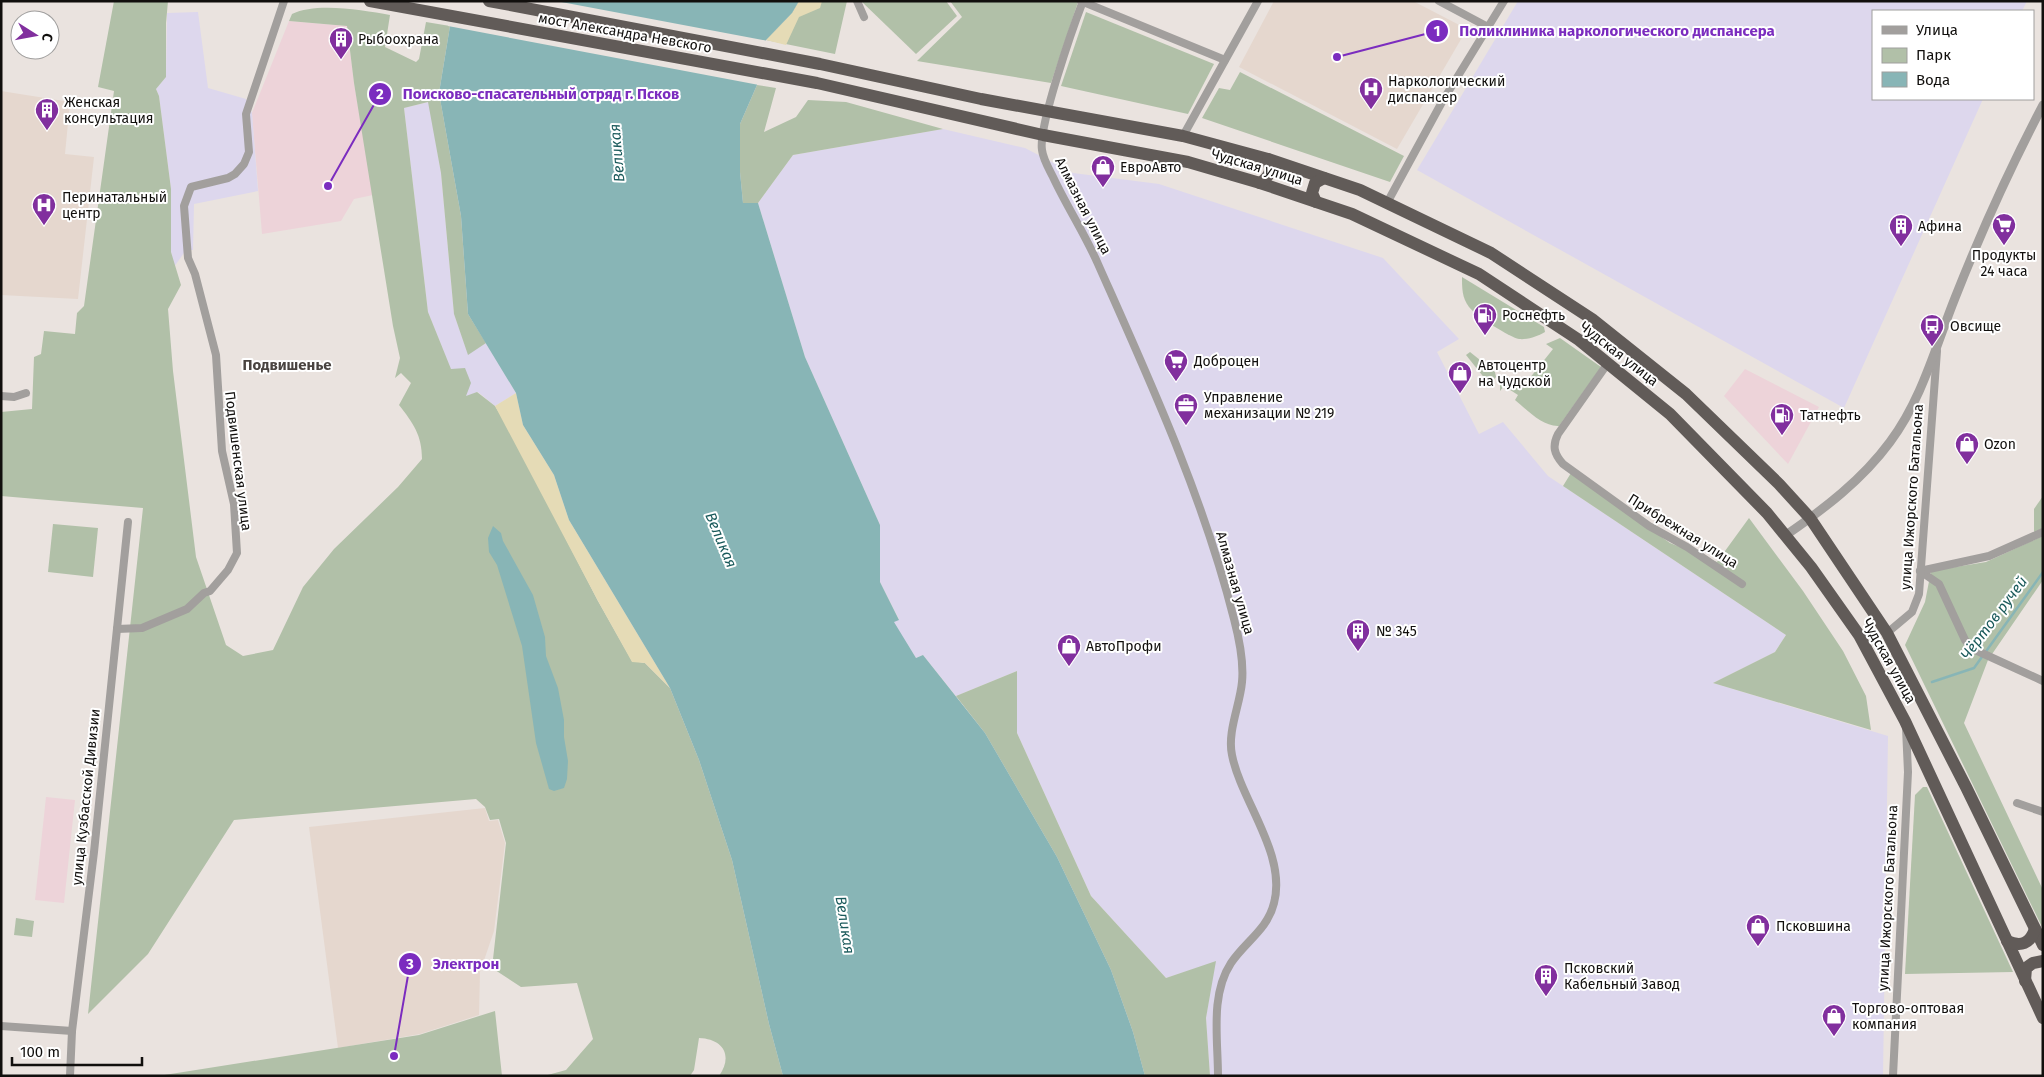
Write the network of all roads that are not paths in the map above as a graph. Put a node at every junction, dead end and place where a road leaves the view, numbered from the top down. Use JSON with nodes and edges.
{"nodes":[{"id":1,"x":284,"y":1,"type":"edge"},
{"id":2,"x":370,"y":1,"type":"edge"},
{"id":3,"x":489,"y":1,"type":"edge"},
{"id":4,"x":857,"y":1,"type":"edge"},
{"id":5,"x":1258,"y":1,"type":"edge"},
{"id":6,"x":1439,"y":1,"type":"edge"},
{"id":7,"x":1504,"y":1,"type":"edge"},
{"id":8,"x":1082,"y":2,"type":"edge"},
{"id":9,"x":864,"y":17,"type":"dead end"},
{"id":10,"x":1488,"y":27,"type":"junction"},
{"id":11,"x":1225,"y":60,"type":"junction"},
{"id":12,"x":820,"y":64,"type":"joint"},
{"id":13,"x":817,"y":83,"type":"joint"},
{"id":14,"x":2043,"y":105,"type":"edge"},
{"id":15,"x":1047,"y":112,"type":"junction"},
{"id":16,"x":1043,"y":135,"type":"junction"},
{"id":17,"x":1183,"y":136,"type":"junction"},
{"id":18,"x":1268,"y":160,"type":"junction"},
{"id":19,"x":1324,"y":178,"type":"junction"},
{"id":20,"x":1260,"y":183,"type":"junction"},
{"id":21,"x":1316,"y":202,"type":"junction"},
{"id":22,"x":1387,"y":203,"type":"junction"},
{"id":23,"x":1937,"y":350,"type":"junction"},
{"id":24,"x":1608,"y":363,"type":"junction"},
{"id":25,"x":26,"y":393,"type":"dead end"},
{"id":26,"x":1,"y":396,"type":"edge"},
{"id":27,"x":1810,"y":518,"type":"junction"},
{"id":28,"x":128,"y":522,"type":"dead end"},
{"id":29,"x":2043,"y":532,"type":"edge"},
{"id":30,"x":1786,"y":535,"type":"junction"},
{"id":31,"x":1920,"y":571,"type":"junction"},
{"id":32,"x":1742,"y":584,"type":"dead end"},
{"id":33,"x":117,"y":629,"type":"junction"},
{"id":34,"x":1887,"y":633,"type":"junction"},
{"id":35,"x":2043,"y":681,"type":"edge"},
{"id":36,"x":1905,"y":721,"type":"junction"},
{"id":37,"x":2017,"y":803,"type":"dead end"},
{"id":38,"x":2043,"y":812,"type":"edge"},
{"id":39,"x":2035,"y":929,"type":"junction"},
{"id":40,"x":2006,"y":940,"type":"junction"},
{"id":41,"x":2043,"y":945,"type":"edge"},
{"id":42,"x":2043,"y":961,"type":"edge"},
{"id":43,"x":2025,"y":981,"type":"junction"},
{"id":44,"x":2043,"y":1018,"type":"edge"},
{"id":45,"x":1,"y":1026,"type":"edge"},
{"id":46,"x":72,"y":1031,"type":"junction"},
{"id":47,"x":70,"y":1076,"type":"edge"},
{"id":48,"x":1218,"y":1076,"type":"edge"},
{"id":49,"x":1893,"y":1076,"type":"edge"}],
"edges":[{"from":1,"to":33,"type":"street","name":"Подвишенская улица"},
{"from":2,"to":13,"type":"highway","name":"мост Александра Невского"},
{"from":3,"to":12,"type":"highway","name":"мост Александра Невского"},
{"from":4,"to":9,"type":"street"},
{"from":5,"to":11,"type":"street"},
{"from":6,"to":10,"type":"street"},
{"from":7,"to":10,"type":"street"},
{"from":8,"to":11,"type":"street"},
{"from":8,"to":15,"type":"street","name":"Алмазная улица"},
{"from":10,"to":22,"type":"street"},
{"from":11,"to":17,"type":"street"},
{"from":12,"to":15,"type":"highway","name":"Чудская улица"},
{"from":13,"to":16,"type":"highway","name":"Чудская улица"},
{"from":14,"to":23,"type":"street","name":"улица Ижорского Батальона"},
{"from":15,"to":16,"type":"street","name":"Алмазная улица"},
{"from":15,"to":17,"type":"highway","name":"Чудская улица"},
{"from":16,"to":20,"type":"highway","name":"Чудская улица"},
{"from":16,"to":48,"type":"street","name":"Алмазная улица"},
{"from":17,"to":18,"type":"highway","name":"Чудская улица"},
{"from":18,"to":19,"type":"highway","name":"Чудская улица"},
{"from":18,"to":20,"type":"highway"},
{"from":19,"to":21,"type":"highway"},
{"from":19,"to":22,"type":"highway","name":"Чудская улица"},
{"from":20,"to":21,"type":"highway","name":"Чудская улица"},
{"from":21,"to":24,"type":"highway","name":"Чудская улица"},
{"from":22,"to":27,"type":"highway","name":"Чудская улица"},
{"from":23,"to":27,"type":"street","name":"улица Ижорского Батальона"},
{"from":23,"to":31,"type":"street","name":"улица Ижорского Батальона"},
{"from":24,"to":30,"type":"highway","name":"Чудская улица"},
{"from":24,"to":32,"type":"street","name":"Прибрежная улица"},
{"from":25,"to":26,"type":"street"},
{"from":27,"to":30,"type":"street","name":"улица Ижорского Батальона"},
{"from":27,"to":34,"type":"highway","name":"Чудская улица"},
{"from":28,"to":33,"type":"street","name":"улица Кузбасской Дивизии"},
{"from":29,"to":31,"type":"street"},
{"from":30,"to":36,"type":"highway","name":"Чудская улица"},
{"from":31,"to":34,"type":"street","name":"улица Ижорского Батальона"},
{"from":31,"to":35,"type":"street"},
{"from":33,"to":46,"type":"street","name":"улица Кузбасской Дивизии"},
{"from":34,"to":39,"type":"highway","name":"Чудская улица"},
{"from":36,"to":40,"type":"highway","name":"Чудская улица"},
{"from":36,"to":49,"type":"street","name":"улица Ижорского Батальона"},
{"from":37,"to":38,"type":"street"},
{"from":39,"to":40,"type":"highway"},
{"from":39,"to":41,"type":"highway","name":"Чудская улица"},
{"from":40,"to":43,"type":"highway","name":"Чудская улица"},
{"from":42,"to":43,"type":"highway"},
{"from":43,"to":44,"type":"highway","name":"Чудская улица"},
{"from":45,"to":46,"type":"street"},
{"from":46,"to":47,"type":"street","name":"улица Кузбасской Дивизии"}]}
